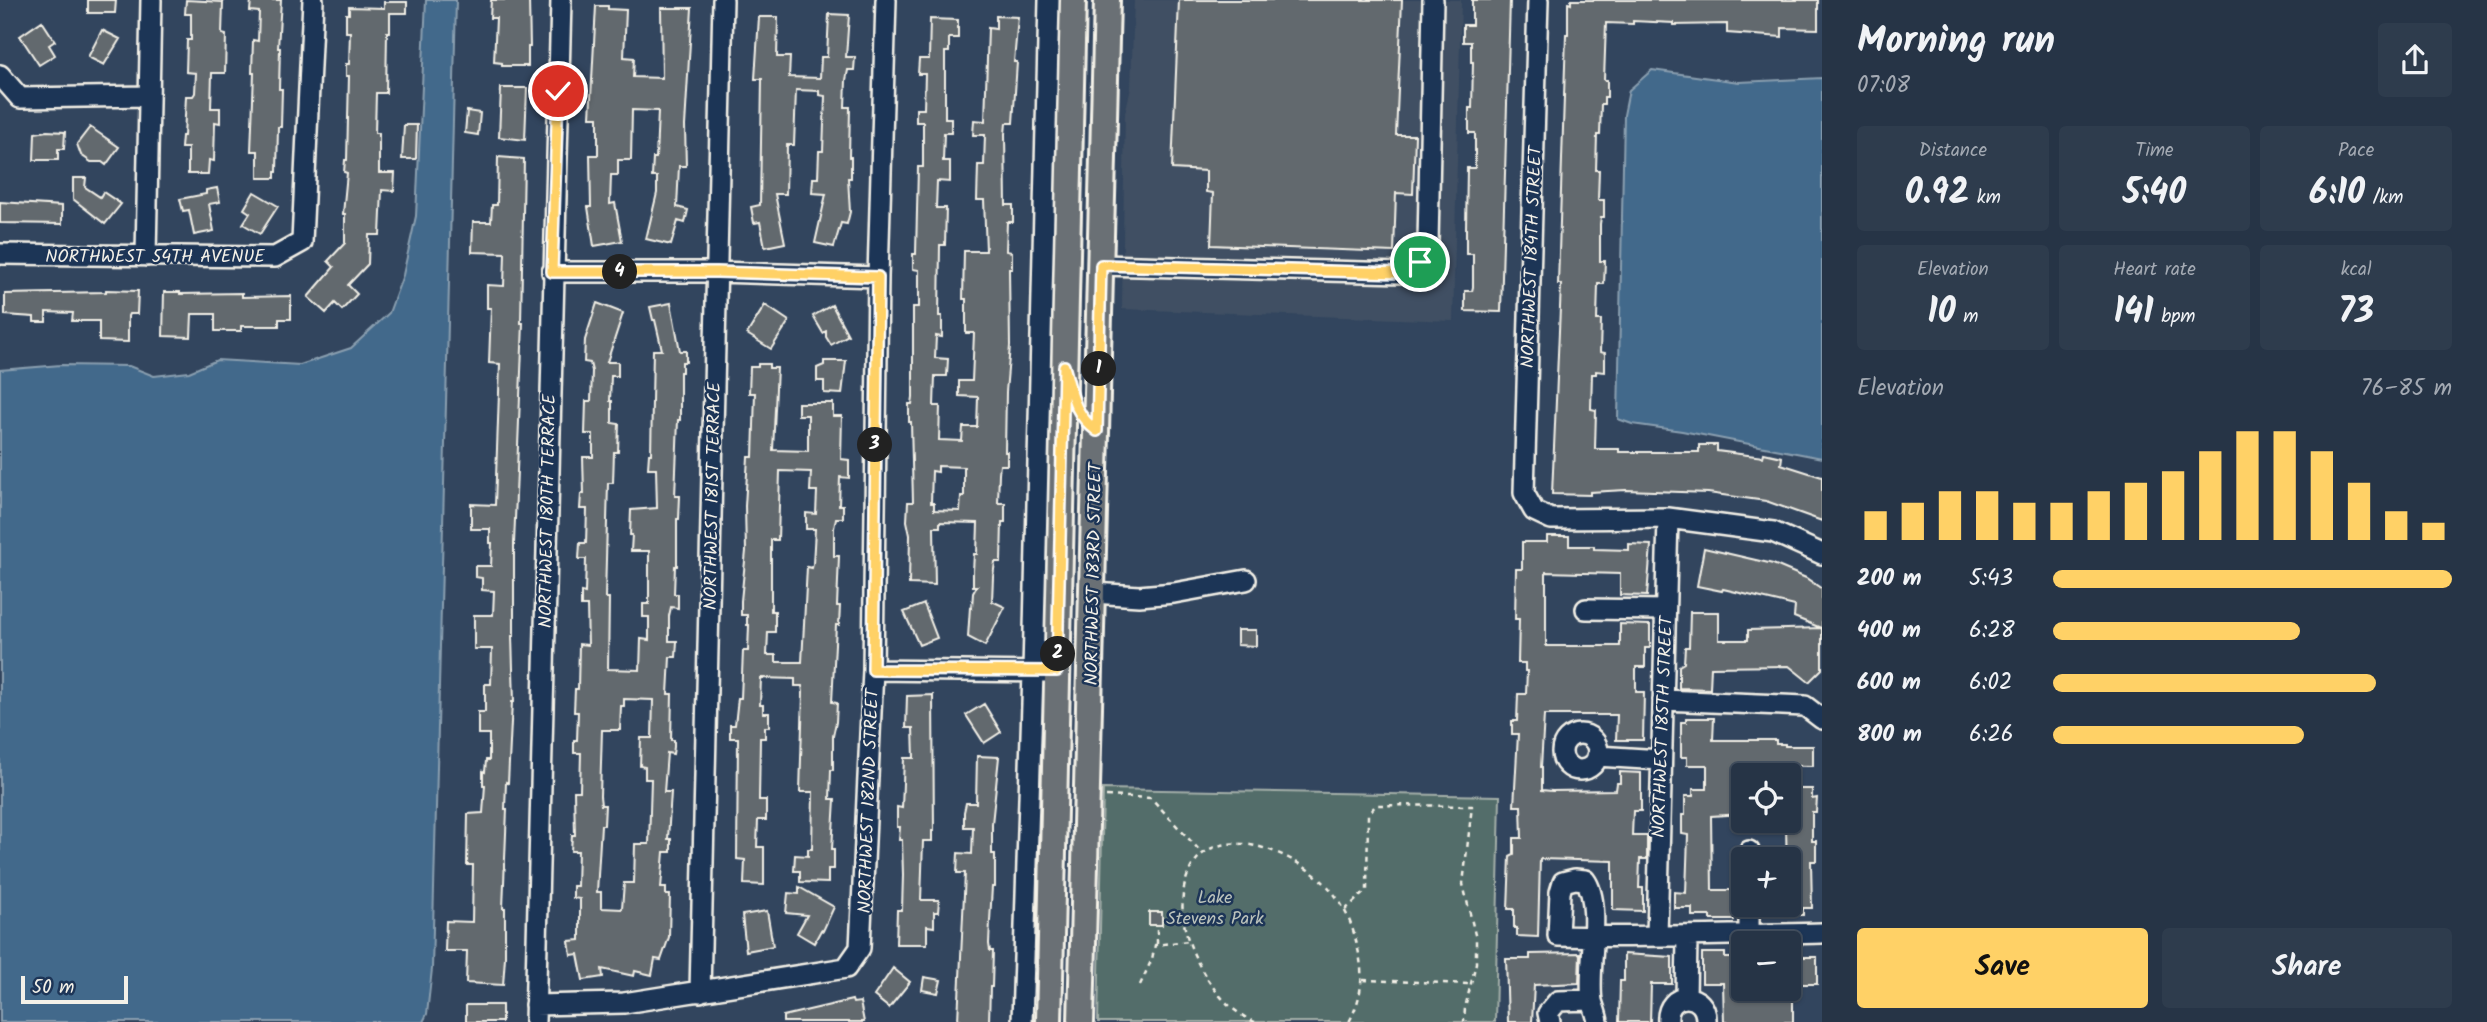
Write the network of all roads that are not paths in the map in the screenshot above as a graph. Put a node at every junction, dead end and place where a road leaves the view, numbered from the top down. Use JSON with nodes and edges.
{"nodes":[{"id":1,"x":151,"y":0,"type":"edge"},
{"id":2,"x":313,"y":0,"type":"edge"},
{"id":3,"x":561,"y":0,"type":"edge"},
{"id":4,"x":723,"y":0,"type":"edge"},
{"id":5,"x":886,"y":0,"type":"edge"},
{"id":6,"x":1049,"y":0,"type":"edge"},
{"id":7,"x":1073,"y":0,"type":"edge"},
{"id":8,"x":1107,"y":0,"type":"edge"},
{"id":9,"x":1433,"y":0,"type":"edge"},
{"id":10,"x":1538,"y":0,"type":"edge"},
{"id":11,"x":0,"y":75,"type":"edge"},
{"id":12,"x":149,"y":96,"type":"junction"},
{"id":13,"x":0,"y":254,"type":"edge"},
{"id":14,"x":146,"y":256,"type":"junction"},
{"id":15,"x":1101,"y":265,"type":"junction"},
{"id":16,"x":552,"y":272,"type":"junction"},
{"id":17,"x":717,"y":272,"type":"junction"},
{"id":18,"x":878,"y":277,"type":"junction"},
{"id":19,"x":1064,"y":366,"type":"junction"},
{"id":20,"x":1097,"y":431,"type":"junction"},
{"id":21,"x":1668,"y":518,"type":"junction"},
{"id":22,"x":1822,"y":554,"type":"edge"},
{"id":23,"x":1245,"y":580,"type":"dead end"},
{"id":24,"x":1093,"y":593,"type":"junction"},
{"id":25,"x":1586,"y":609,"type":"dead end"},
{"id":26,"x":1665,"y":610,"type":"junction"},
{"id":27,"x":873,"y":670,"type":"junction"},
{"id":28,"x":1045,"y":671,"type":"junction"},
{"id":29,"x":1662,"y":700,"type":"junction"},
{"id":30,"x":1822,"y":719,"type":"edge"},
{"id":31,"x":1597,"y":756,"type":"dead end"},
{"id":32,"x":1661,"y":760,"type":"junction"},
{"id":33,"x":1822,"y":933,"type":"edge"},
{"id":34,"x":1801,"y":934,"type":"edge"},
{"id":35,"x":1657,"y":936,"type":"junction"},
{"id":36,"x":1731,"y":936,"type":"edge"},
{"id":37,"x":1593,"y":937,"type":"junction"},
{"id":38,"x":1687,"y":937,"type":"junction"},
{"id":39,"x":700,"y":992,"type":"junction"},
{"id":40,"x":1686,"y":998,"type":"junction"},
{"id":41,"x":1592,"y":1000,"type":"junction"},
{"id":42,"x":535,"y":1014,"type":"edge"},
{"id":43,"x":1022,"y":1022,"type":"edge"},
{"id":44,"x":1049,"y":1022,"type":"edge"},
{"id":45,"x":1081,"y":1022,"type":"edge"},
{"id":46,"x":1550,"y":1022,"type":"edge"},
{"id":47,"x":1598,"y":1022,"type":"edge"},
{"id":48,"x":1668,"y":1022,"type":"edge"},
{"id":49,"x":1706,"y":1022,"type":"edge"}],
"edges":[{"from":1,"to":12,"type":"street"},
{"from":2,"to":14,"type":"street","name":"NORTHWEST 54TH AVENUE"},
{"from":3,"to":16,"type":"street","name":"NORTHWEST 180TH TERRACE"},
{"from":4,"to":17,"type":"street","name":"NORTHWEST 181ST TERRACE"},
{"from":5,"to":18,"type":"street","name":"NORTHWEST 182ND STREET"},
{"from":6,"to":28,"type":"street"},
{"from":7,"to":19,"type":"main road","name":"NORTHWEST 183RD STREET"},
{"from":8,"to":15,"type":"main road","name":"NORTHWEST 183RD STREET"},
{"from":9,"to":15,"type":"street"},
{"from":10,"to":21,"type":"street","name":"NORTHWEST 184TH STREET"},
{"from":11,"to":12,"type":"street"},
{"from":12,"to":14,"type":"street"},
{"from":13,"to":14,"type":"street","name":"NORTHWEST 54TH AVENUE"},
{"from":15,"to":20,"type":"main road","name":"NORTHWEST 183RD STREET"},
{"from":16,"to":17,"type":"street"},
{"from":16,"to":42,"type":"street","name":"NORTHWEST 180TH TERRACE"},
{"from":17,"to":18,"type":"street"},
{"from":17,"to":39,"type":"street","name":"NORTHWEST 181ST TERRACE"},
{"from":18,"to":27,"type":"street","name":"NORTHWEST 182ND STREET"},
{"from":19,"to":20,"type":"main road"},
{"from":19,"to":28,"type":"main road","name":"NORTHWEST 183RD STREET"},
{"from":20,"to":24,"type":"main road","name":"NORTHWEST 183RD STREET"},
{"from":21,"to":22,"type":"street"},
{"from":21,"to":26,"type":"street","name":"NORTHWEST 185TH STREET"},
{"from":23,"to":24,"type":"street"},
{"from":24,"to":45,"type":"main road","name":"NORTHWEST 183RD STREET"},
{"from":25,"to":26,"type":"street"},
{"from":26,"to":29,"type":"street","name":"NORTHWEST 185TH STREET"},
{"from":27,"to":28,"type":"street"},
{"from":27,"to":39,"type":"street","name":"NORTHWEST 182ND STREET"},
{"from":28,"to":43,"type":"street"},
{"from":28,"to":44,"type":"main road","name":"NORTHWEST 183RD STREET"},
{"from":29,"to":30,"type":"street"},
{"from":29,"to":32,"type":"street","name":"NORTHWEST 185TH STREET"},
{"from":31,"to":32,"type":"street"},
{"from":32,"to":35,"type":"street","name":"NORTHWEST 185TH STREET"},
{"from":33,"to":34,"type":"street"},
{"from":35,"to":37,"type":"street"},
{"from":35,"to":38,"type":"street"},
{"from":36,"to":38,"type":"street"},
{"from":37,"to":37,"type":"street"},
{"from":37,"to":41,"type":"street"},
{"from":38,"to":40,"type":"street"},
{"from":39,"to":42,"type":"street"},
{"from":40,"to":48,"type":"street"},
{"from":40,"to":49,"type":"street"},
{"from":41,"to":46,"type":"street"},
{"from":41,"to":47,"type":"street"}]}
